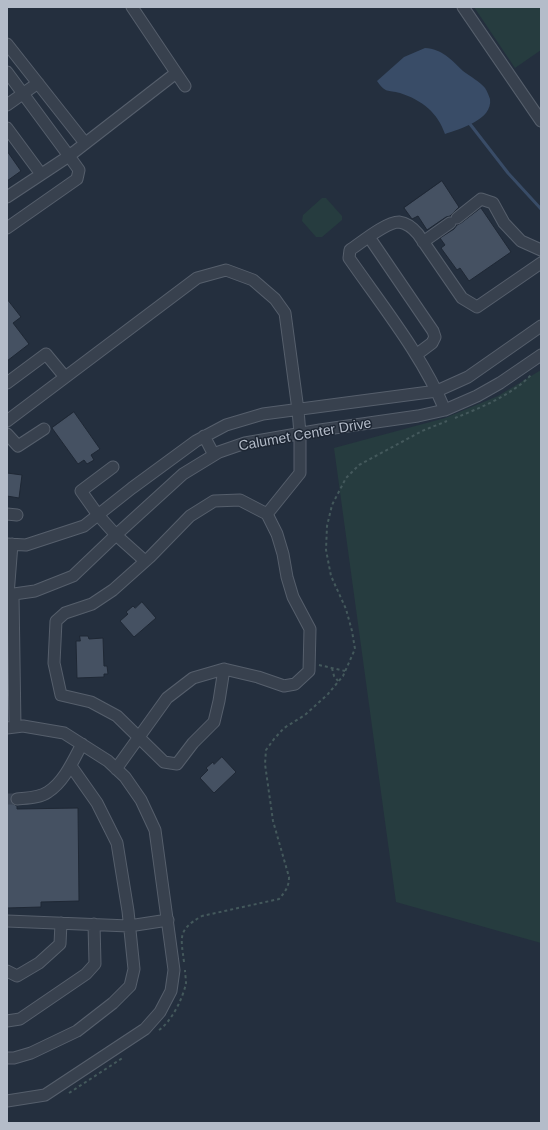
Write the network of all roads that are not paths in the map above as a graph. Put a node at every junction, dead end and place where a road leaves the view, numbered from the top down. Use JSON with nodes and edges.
{"nodes":[{"id":1,"x":132,"y":7,"type":"edge"},
{"id":2,"x":463,"y":7,"type":"edge"},
{"id":3,"x":7,"y":44,"type":"edge"},
{"id":4,"x":7,"y":72,"type":"edge"},
{"id":5,"x":176,"y":72,"type":"junction"},
{"id":6,"x":38,"y":83,"type":"junction"},
{"id":7,"x":185,"y":86,"type":"dead end"},
{"id":8,"x":23,"y":94,"type":"junction"},
{"id":9,"x":7,"y":105,"type":"edge"},
{"id":10,"x":541,"y":121,"type":"edge"},
{"id":11,"x":7,"y":128,"type":"edge"},
{"id":12,"x":85,"y":143,"type":"junction"},
{"id":13,"x":69,"y":156,"type":"junction"},
{"id":14,"x":41,"y":174,"type":"junction"},
{"id":15,"x":7,"y":197,"type":"edge"},
{"id":16,"x":7,"y":228,"type":"edge"},
{"id":17,"x":369,"y":238,"type":"junction"},
{"id":18,"x":423,"y":242,"type":"junction"},
{"id":19,"x":541,"y":250,"type":"edge"},
{"id":20,"x":541,"y":263,"type":"edge"},
{"id":21,"x":541,"y":326,"type":"edge"},
{"id":22,"x":416,"y":354,"type":"junction"},
{"id":23,"x":540,"y":357,"type":"edge"},
{"id":24,"x":65,"y":377,"type":"junction"},
{"id":25,"x":7,"y":383,"type":"edge"},
{"id":26,"x":437,"y":391,"type":"junction"},
{"id":27,"x":298,"y":410,"type":"junction"},
{"id":28,"x":445,"y":410,"type":"junction"},
{"id":29,"x":7,"y":421,"type":"edge"},
{"id":30,"x":44,"y":429,"type":"dead end"},
{"id":31,"x":7,"y":434,"type":"edge"},
{"id":32,"x":300,"y":434,"type":"junction"},
{"id":33,"x":204,"y":436,"type":"junction"},
{"id":34,"x":214,"y":455,"type":"junction"},
{"id":35,"x":113,"y":467,"type":"dead end"},
{"id":36,"x":98,"y":514,"type":"junction"},
{"id":37,"x":267,"y":514,"type":"junction"},
{"id":38,"x":116,"y":535,"type":"junction"},
{"id":39,"x":9,"y":544,"type":"edge"},
{"id":40,"x":145,"y":561,"type":"junction"},
{"id":41,"x":9,"y":595,"type":"edge"},
{"id":42,"x":224,"y":669,"type":"junction"},
{"id":43,"x":11,"y":727,"type":"edge"},
{"id":44,"x":138,"y":738,"type":"junction"},
{"id":45,"x":82,"y":744,"type":"junction"},
{"id":46,"x":71,"y":766,"type":"junction"},
{"id":47,"x":116,"y":769,"type":"junction"},
{"id":48,"x":17,"y":799,"type":"tunnel mouth"},
{"id":49,"x":168,"y":920,"type":"junction"},
{"id":50,"x":7,"y":921,"type":"edge"},
{"id":51,"x":60,"y":923,"type":"junction"},
{"id":52,"x":94,"y":924,"type":"junction"},
{"id":53,"x":129,"y":926,"type":"junction"},
{"id":54,"x":7,"y":971,"type":"edge"},
{"id":55,"x":7,"y":1021,"type":"edge"},
{"id":56,"x":7,"y":1058,"type":"edge"},
{"id":57,"x":7,"y":1101,"type":"edge"}],
"edges":[{"from":1,"to":5,"type":"street"},
{"from":2,"to":10,"type":"street"},
{"from":3,"to":6,"type":"street"},
{"from":4,"to":8,"type":"street"},
{"from":5,"to":7,"type":"street"},
{"from":5,"to":12,"type":"street"},
{"from":6,"to":8,"type":"street"},
{"from":6,"to":12,"type":"street"},
{"from":8,"to":9,"type":"street"},
{"from":8,"to":13,"type":"street"},
{"from":11,"to":14,"type":"street"},
{"from":12,"to":13,"type":"street"},
{"from":13,"to":14,"type":"street"},
{"from":13,"to":16,"type":"street"},
{"from":14,"to":15,"type":"street"},
{"from":17,"to":18,"type":"street"},
{"from":17,"to":22,"type":"street"},
{"from":17,"to":22,"type":"street"},
{"from":18,"to":19,"type":"street"},
{"from":18,"to":20,"type":"street"},
{"from":21,"to":26,"type":"street","name":"Calumet Center Drive"},
{"from":22,"to":26,"type":"street"},
{"from":23,"to":28,"type":"street","name":"Calumet Center Drive"},
{"from":24,"to":25,"type":"street"},
{"from":24,"to":27,"type":"street"},
{"from":24,"to":29,"type":"street"},
{"from":26,"to":27,"type":"street","name":"Calumet Center Drive"},
{"from":26,"to":28,"type":"street"},
{"from":27,"to":32,"type":"street"},
{"from":27,"to":33,"type":"street","name":"Calumet Center Drive"},
{"from":28,"to":32,"type":"street","name":"Calumet Center Drive"},
{"from":30,"to":31,"type":"street"},
{"from":32,"to":34,"type":"street","name":"Calumet Center Drive"},
{"from":32,"to":37,"type":"street"},
{"from":33,"to":34,"type":"street"},
{"from":33,"to":36,"type":"street","name":"Calumet Center Drive"},
{"from":34,"to":38,"type":"street","name":"Calumet Center Drive"},
{"from":35,"to":36,"type":"street"},
{"from":36,"to":38,"type":"street"},
{"from":36,"to":39,"type":"street","name":"Calumet Center Drive"},
{"from":37,"to":40,"type":"street"},
{"from":37,"to":42,"type":"street"},
{"from":38,"to":40,"type":"street"},
{"from":38,"to":41,"type":"street","name":"Calumet Center Drive"},
{"from":39,"to":41,"type":"street"},
{"from":40,"to":44,"type":"street"},
{"from":41,"to":43,"type":"street"},
{"from":42,"to":44,"type":"street"},
{"from":42,"to":44,"type":"street"},
{"from":43,"to":45,"type":"street"},
{"from":44,"to":47,"type":"street"},
{"from":45,"to":46,"type":"street"},
{"from":45,"to":47,"type":"street"},
{"from":46,"to":48,"type":"street"},
{"from":46,"to":53,"type":"street"},
{"from":47,"to":49,"type":"street"},
{"from":49,"to":53,"type":"street"},
{"from":49,"to":57,"type":"street"},
{"from":50,"to":51,"type":"street"},
{"from":51,"to":52,"type":"street"},
{"from":51,"to":54,"type":"street"},
{"from":52,"to":53,"type":"street"},
{"from":52,"to":55,"type":"street"},
{"from":53,"to":56,"type":"street"}]}
